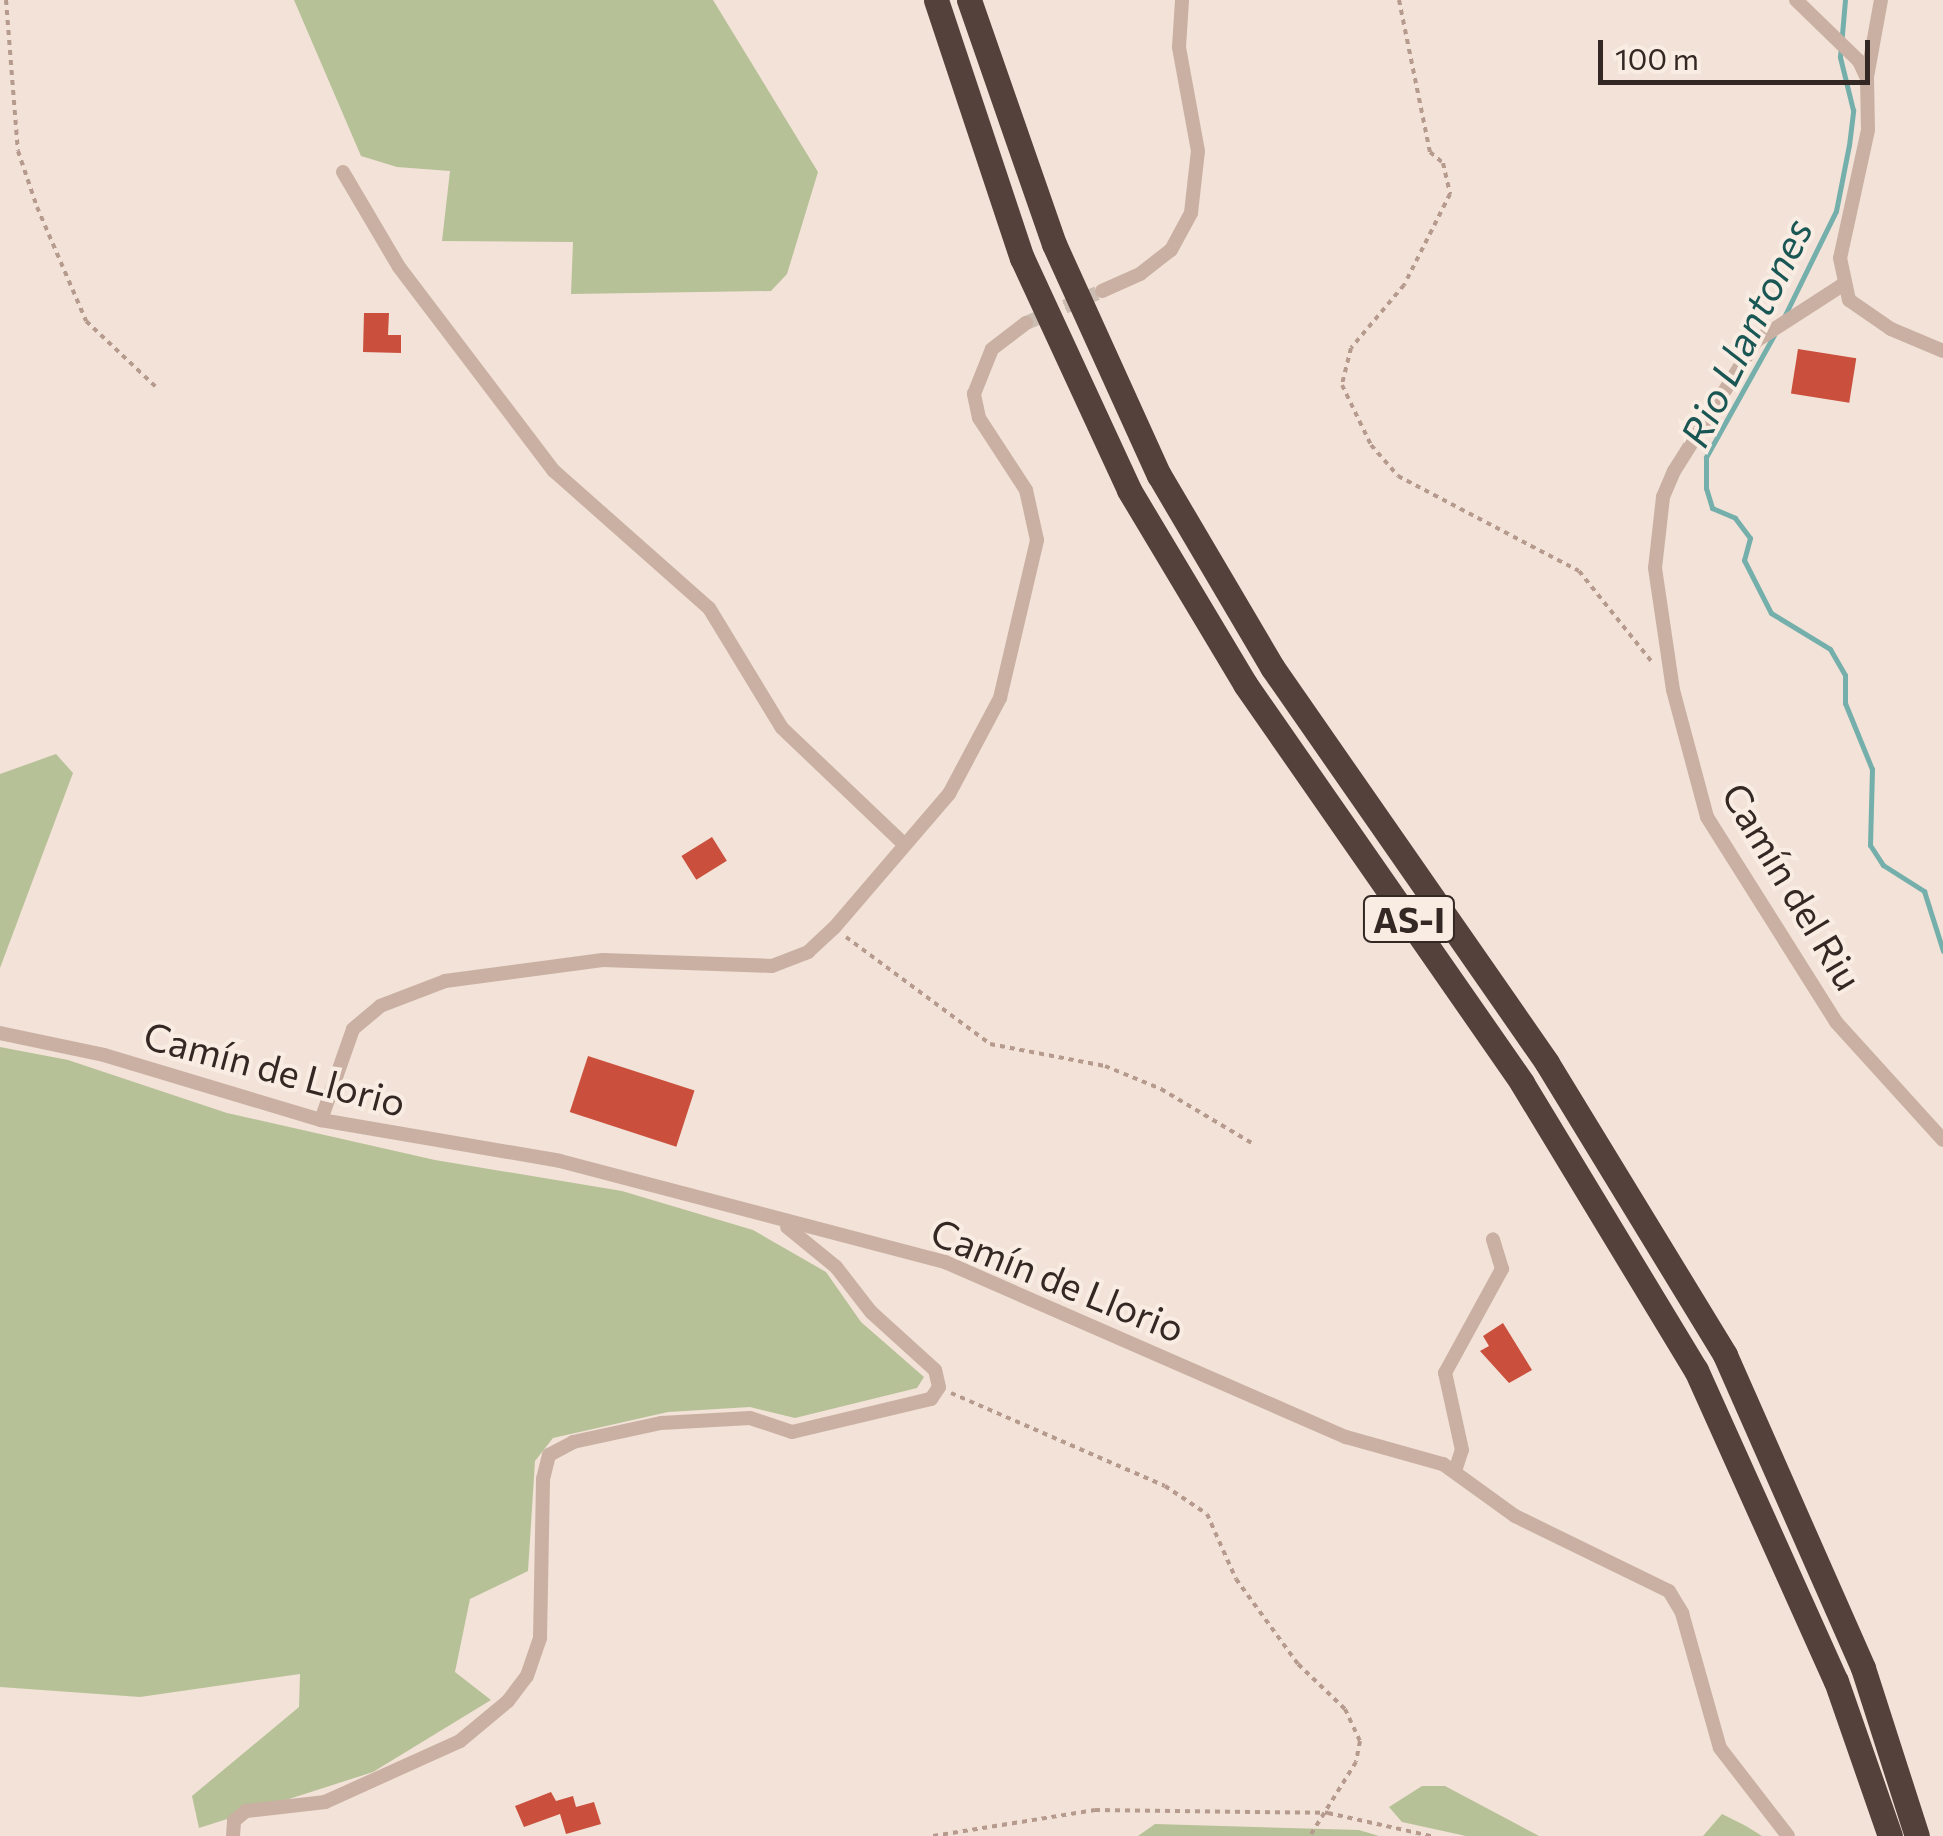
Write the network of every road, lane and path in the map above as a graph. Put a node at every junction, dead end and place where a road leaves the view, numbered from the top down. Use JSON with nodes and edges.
{"nodes":[{"id":1,"x":6,"y":0,"type":"edge"},
{"id":2,"x":936,"y":0,"type":"edge"},
{"id":3,"x":969,"y":0,"type":"edge"},
{"id":4,"x":1182,"y":0,"type":"edge"},
{"id":5,"x":1399,"y":0,"type":"edge"},
{"id":6,"x":1796,"y":0,"type":"edge"},
{"id":7,"x":1881,"y":0,"type":"edge"},
{"id":8,"x":1866,"y":78,"type":"junction"},
{"id":9,"x":343,"y":172,"type":"dead end"},
{"id":10,"x":1844,"y":284,"type":"junction"},
{"id":11,"x":1102,"y":291,"type":"tunnel mouth"},
{"id":12,"x":1026,"y":323,"type":"tunnel mouth"},
{"id":13,"x":1943,"y":351,"type":"edge"},
{"id":14,"x":156,"y":387,"type":"dead end"},
{"id":15,"x":1673,"y":690,"type":"junction"},
{"id":16,"x":904,"y":844,"type":"junction"},
{"id":17,"x":834,"y":928,"type":"junction"},
{"id":18,"x":0,"y":1032,"type":"edge"},
{"id":19,"x":321,"y":1120,"type":"junction"},
{"id":20,"x":1943,"y":1140,"type":"edge"},
{"id":21,"x":1255,"y":1146,"type":"dead end"},
{"id":22,"x":784,"y":1225,"type":"junction"},
{"id":23,"x":1493,"y":1238,"type":"dead end"},
{"id":24,"x":939,"y":1387,"type":"junction"},
{"id":25,"x":1455,"y":1471,"type":"junction"},
{"id":26,"x":1328,"y":1813,"type":"junction"},
{"id":27,"x":233,"y":1836,"type":"edge"},
{"id":28,"x":933,"y":1836,"type":"edge"},
{"id":29,"x":1310,"y":1836,"type":"edge"},
{"id":30,"x":1430,"y":1836,"type":"edge"},
{"id":31,"x":1788,"y":1836,"type":"edge"},
{"id":32,"x":1890,"y":1836,"type":"edge"},
{"id":33,"x":1917,"y":1836,"type":"edge"}],
"edges":[{"from":1,"to":14,"type":"path"},
{"from":2,"to":32,"type":"highway","number":"AS-I"},
{"from":3,"to":33,"type":"highway","number":"AS-I"},
{"from":4,"to":11,"type":"street"},
{"from":5,"to":15,"type":"path"},
{"from":6,"to":8,"type":"street"},
{"from":7,"to":8,"type":"street"},
{"from":8,"to":10,"type":"street"},
{"from":9,"to":16,"type":"street"},
{"from":10,"to":13,"type":"street"},
{"from":10,"to":15,"type":"street","name":"Camín del Riu"},
{"from":12,"to":16,"type":"street"},
{"from":15,"to":20,"type":"street","name":"Camín del Riu"},
{"from":16,"to":17,"type":"street"},
{"from":17,"to":19,"type":"street"},
{"from":17,"to":21,"type":"path"},
{"from":18,"to":19,"type":"street","name":"Camín de Llorio"},
{"from":19,"to":22,"type":"street","name":"Camín de Llorio"},
{"from":22,"to":24,"type":"street"},
{"from":22,"to":25,"type":"street","name":"Camín de Llorio"},
{"from":23,"to":25,"type":"street"},
{"from":24,"to":26,"type":"path"},
{"from":24,"to":27,"type":"street"},
{"from":25,"to":31,"type":"street","name":"Camín de Llorio"},
{"from":26,"to":28,"type":"path"},
{"from":26,"to":29,"type":"path"},
{"from":26,"to":30,"type":"path"}]}
